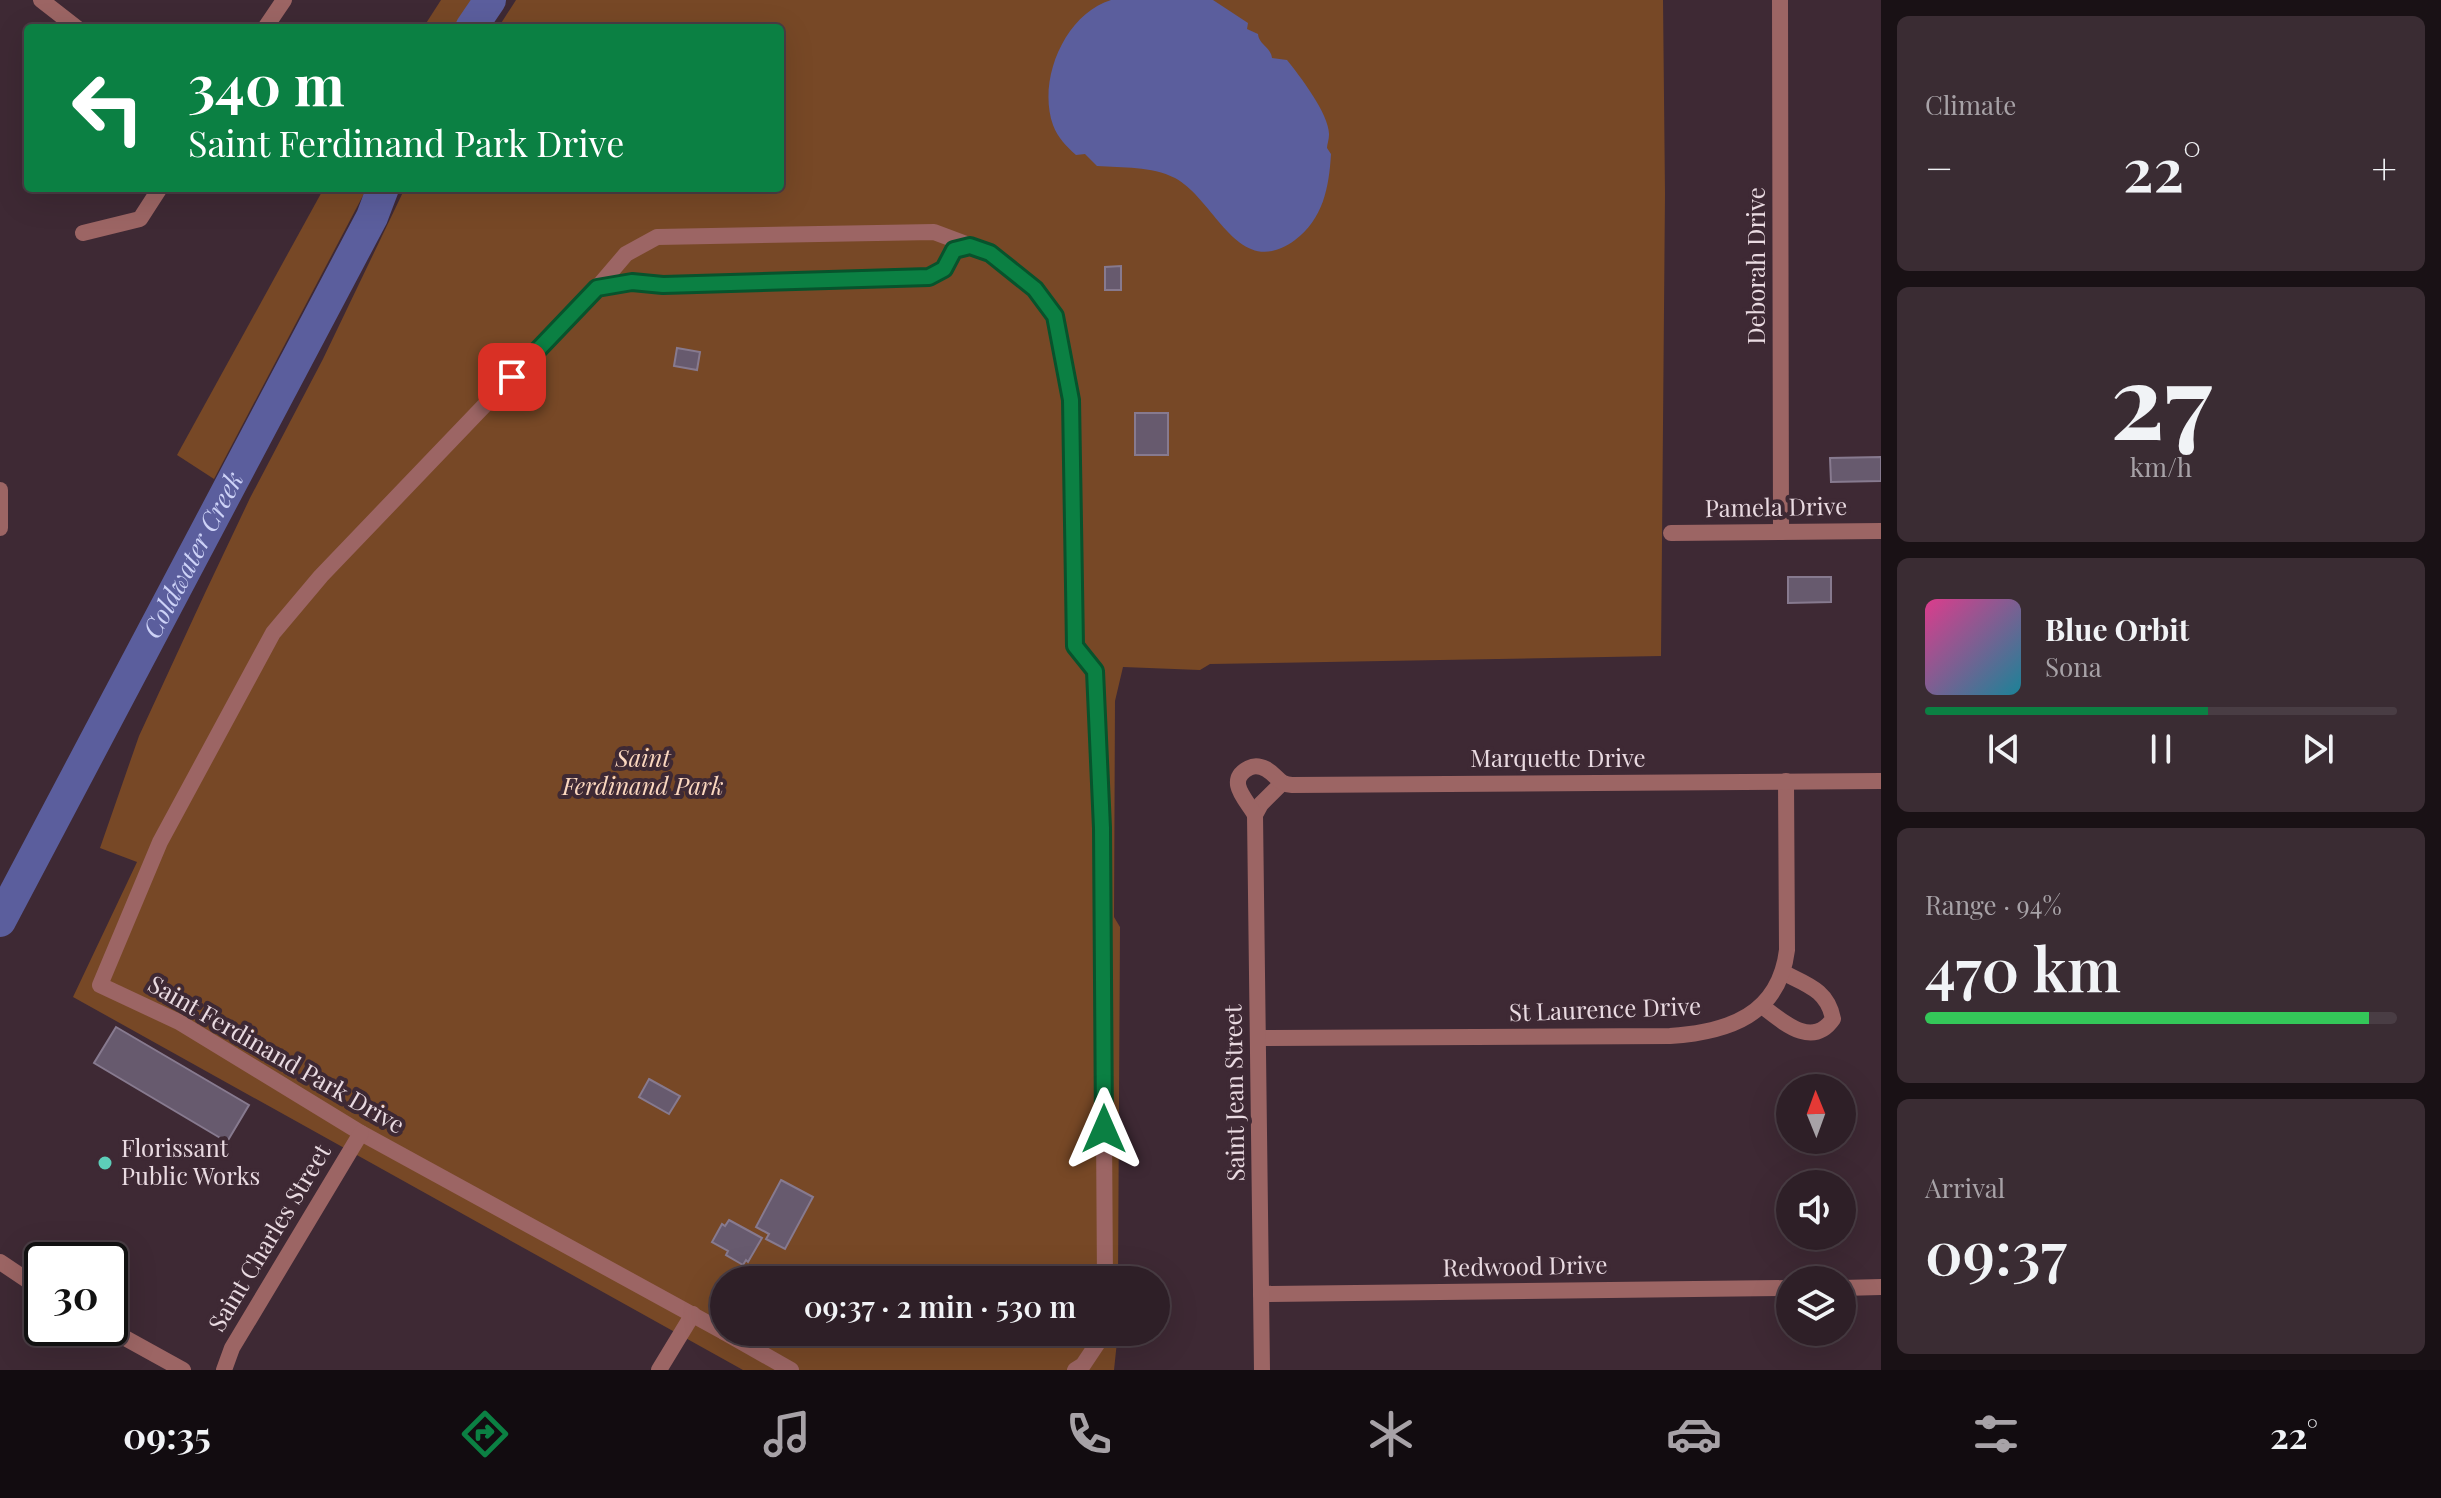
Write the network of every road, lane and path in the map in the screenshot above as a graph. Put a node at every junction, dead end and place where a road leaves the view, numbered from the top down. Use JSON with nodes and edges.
{"nodes":[{"id":1,"x":41,"y":0,"type":"edge"},
{"id":2,"x":284,"y":0,"type":"edge"},
{"id":3,"x":1780,"y":0,"type":"edge"},
{"id":4,"x":72,"y":24,"type":"edge"},
{"id":5,"x":268,"y":24,"type":"edge"},
{"id":6,"x":157,"y":192,"type":"edge"},
{"id":7,"x":83,"y":233,"type":"dead end"},
{"id":8,"x":970,"y":246,"type":"junction"},
{"id":9,"x":597,"y":288,"type":"junction"},
{"id":10,"x":0,"y":490,"type":"edge"},
{"id":11,"x":0,"y":528,"type":"edge"},
{"id":12,"x":1881,"y":531,"type":"edge"},
{"id":13,"x":1781,"y":532,"type":"junction"},
{"id":14,"x":1671,"y":533,"type":"dead end"},
{"id":15,"x":1243,"y":771,"type":"joint"},
{"id":16,"x":1786,"y":781,"type":"junction"},
{"id":17,"x":1881,"y":781,"type":"edge"},
{"id":18,"x":1281,"y":784,"type":"junction"},
{"id":19,"x":1255,"y":815,"type":"junction"},
{"id":20,"x":1784,"y":973,"type":"junction"},
{"id":21,"x":1762,"y":1006,"type":"junction"},
{"id":22,"x":1259,"y":1038,"type":"junction"},
{"id":23,"x":361,"y":1133,"type":"junction"},
{"id":24,"x":0,"y":1262,"type":"edge"},
{"id":25,"x":1105,"y":1266,"type":"edge"},
{"id":26,"x":24,"y":1278,"type":"edge"},
{"id":27,"x":1881,"y":1287,"type":"edge"},
{"id":28,"x":1776,"y":1288,"type":"edge"},
{"id":29,"x":1856,"y":1288,"type":"edge"},
{"id":30,"x":1261,"y":1294,"type":"junction"},
{"id":31,"x":693,"y":1314,"type":"junction"},
{"id":32,"x":710,"y":1324,"type":"edge"},
{"id":33,"x":128,"y":1340,"type":"edge"},
{"id":34,"x":749,"y":1346,"type":"edge"},
{"id":35,"x":1096,"y":1346,"type":"edge"},
{"id":36,"x":183,"y":1370,"type":"edge"},
{"id":37,"x":224,"y":1370,"type":"edge"},
{"id":38,"x":659,"y":1370,"type":"edge"},
{"id":39,"x":791,"y":1370,"type":"edge"},
{"id":40,"x":1075,"y":1370,"type":"edge"},
{"id":41,"x":1262,"y":1370,"type":"edge"}],
"edges":[{"from":1,"to":4,"type":"street"},
{"from":2,"to":5,"type":"street"},
{"from":3,"to":13,"type":"street","name":"Deborah Drive"},
{"from":6,"to":7,"type":"street"},
{"from":8,"to":9,"type":"street"},
{"from":8,"to":9,"type":"street","name":"Saint Ferdinand Park Drive"},
{"from":8,"to":25,"type":"street","name":"Saint Ferdinand Park Drive"},
{"from":9,"to":23,"type":"street","name":"Saint Ferdinand Park Drive"},
{"from":10,"to":11,"type":"street"},
{"from":12,"to":13,"type":"street","name":"Pamela Drive"},
{"from":13,"to":14,"type":"street","name":"Pamela Drive"},
{"from":15,"to":18,"type":"street","name":"Marquette Drive"},
{"from":15,"to":19,"type":"street","name":"Saint Jean Street"},
{"from":16,"to":17,"type":"street","name":"Marquette Drive"},
{"from":16,"to":18,"type":"street","name":"Marquette Drive"},
{"from":16,"to":20,"type":"street","name":"St Laurence Drive"},
{"from":18,"to":19,"type":"street"},
{"from":19,"to":22,"type":"street","name":"Saint Jean Street"},
{"from":20,"to":21,"type":"street","name":"St Laurence Drive"},
{"from":20,"to":21,"type":"street"},
{"from":21,"to":22,"type":"street","name":"St Laurence Drive"},
{"from":22,"to":30,"type":"street","name":"Saint Jean Street"},
{"from":23,"to":31,"type":"street","name":"Saint Ferdinand Park Drive"},
{"from":23,"to":37,"type":"street","name":"Saint Charles Street"},
{"from":24,"to":26,"type":"street"},
{"from":27,"to":29,"type":"street"},
{"from":28,"to":30,"type":"street","name":"Redwood Drive"},
{"from":30,"to":41,"type":"street","name":"Saint Jean Street"},
{"from":31,"to":32,"type":"street","name":"Saint Ferdinand Park Drive"},
{"from":31,"to":38,"type":"street"},
{"from":33,"to":36,"type":"street"},
{"from":34,"to":39,"type":"street","name":"Saint Ferdinand Park Drive"},
{"from":35,"to":40,"type":"street"}]}
